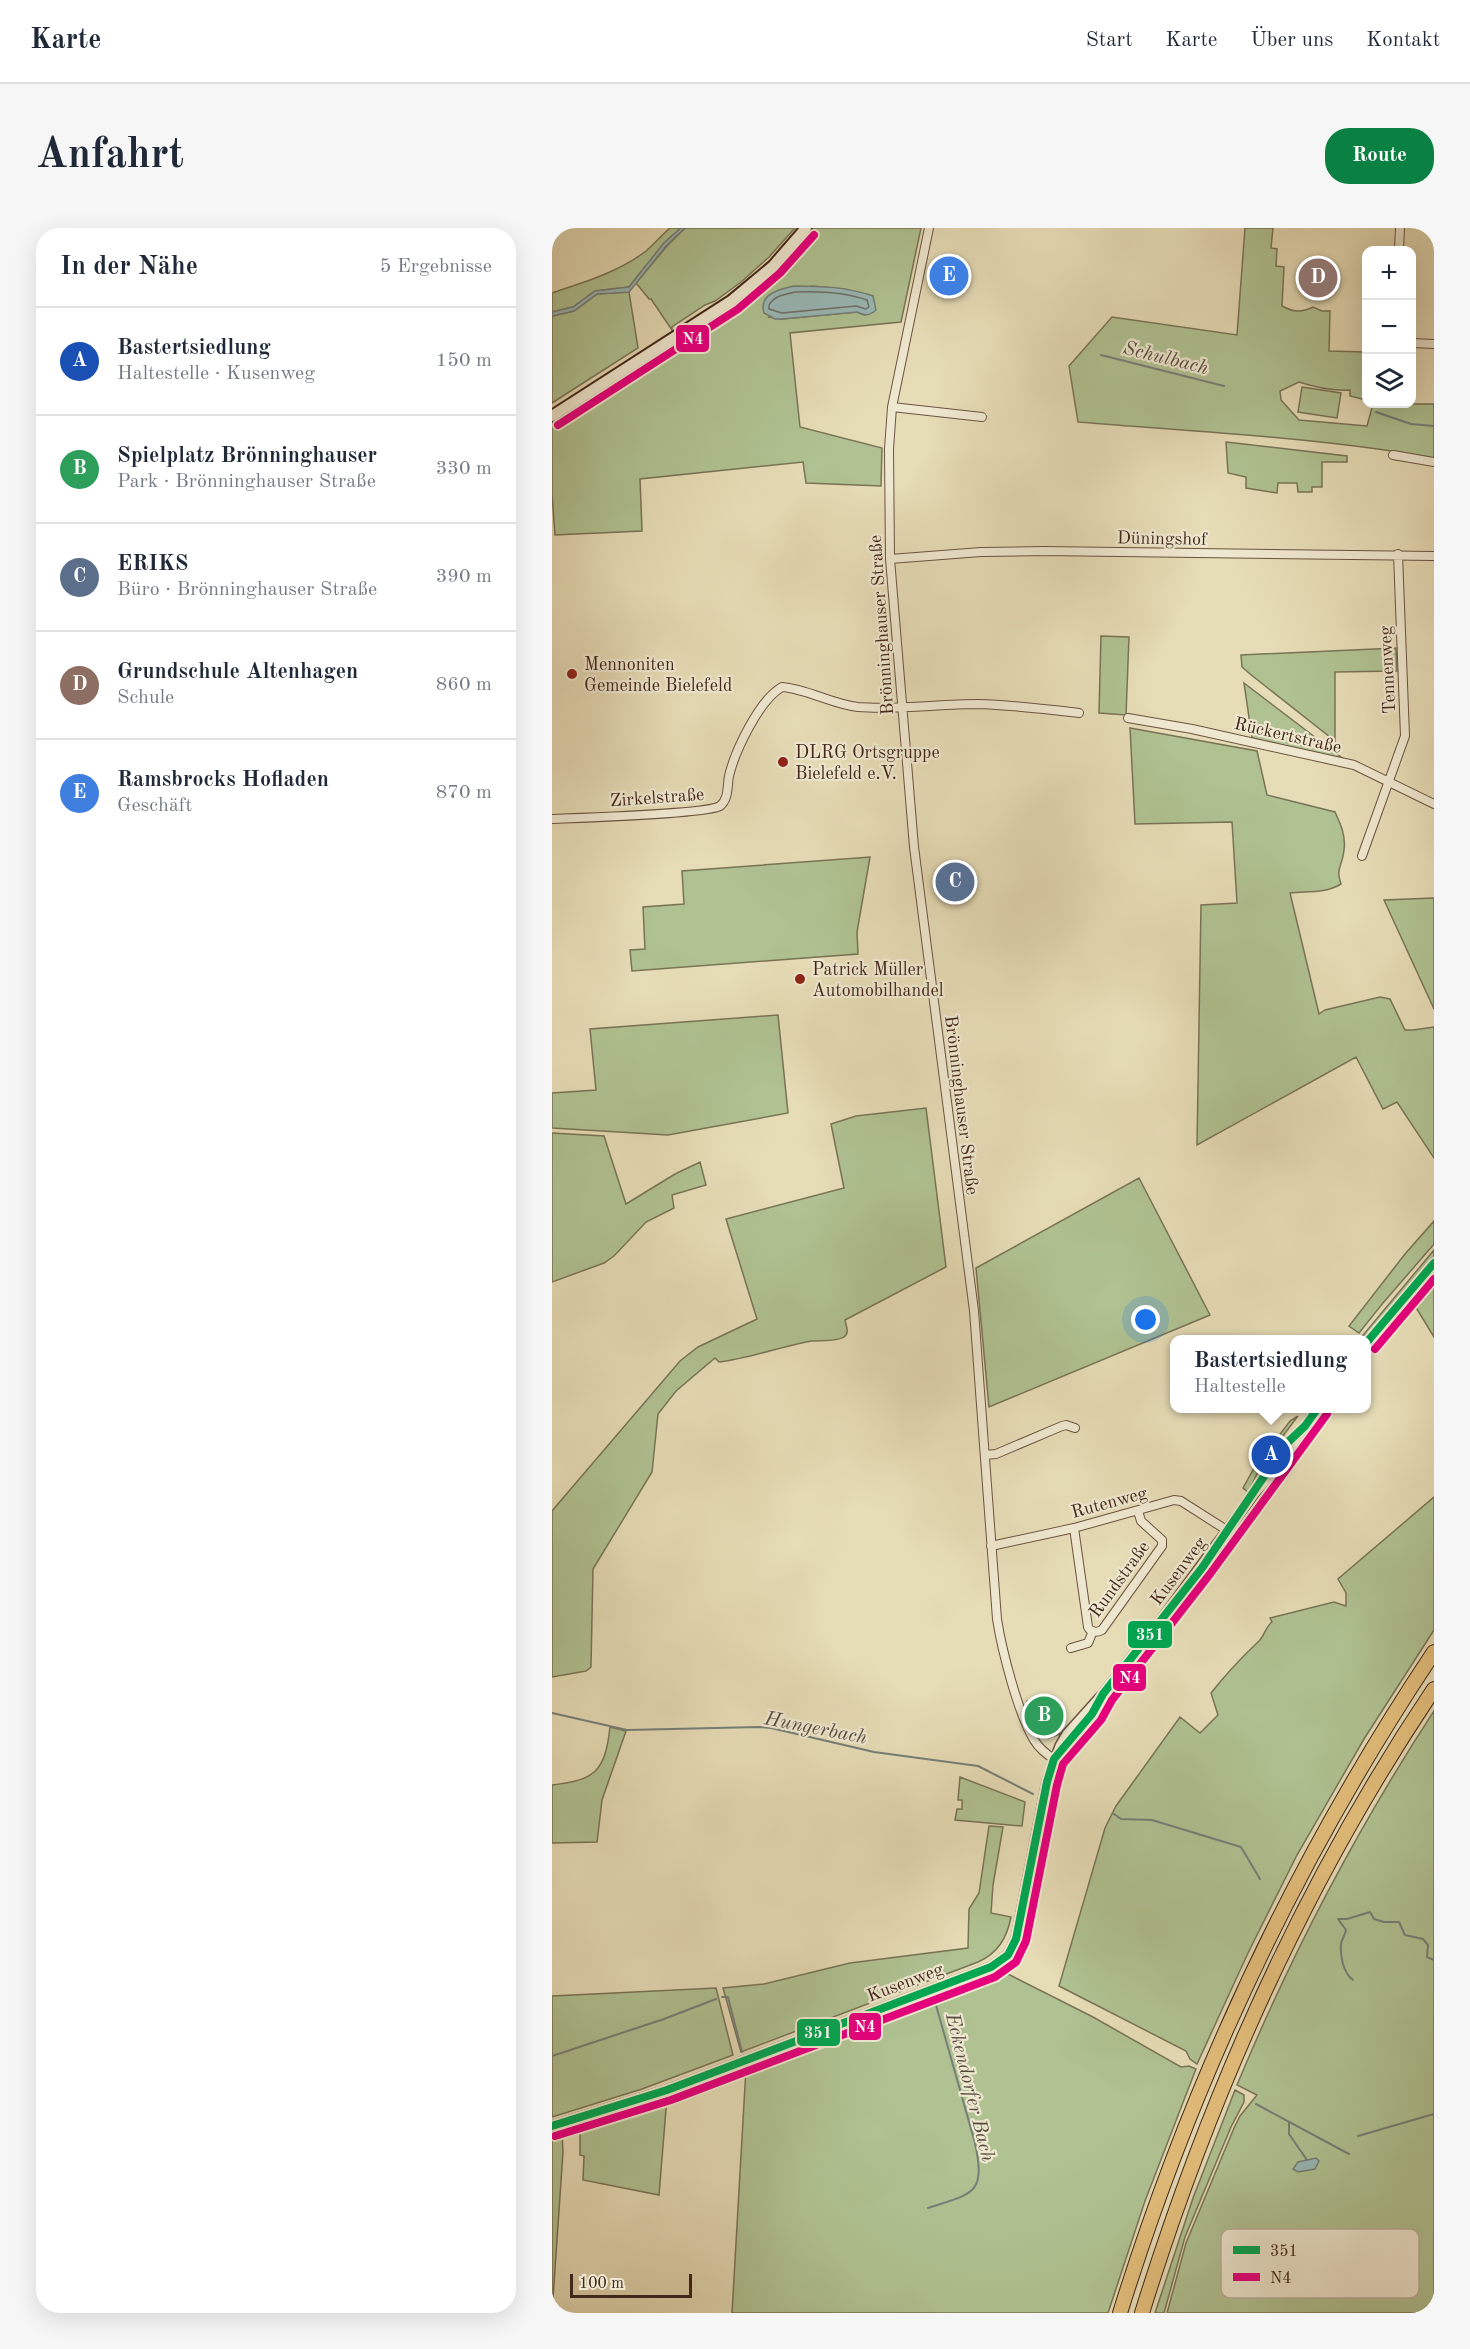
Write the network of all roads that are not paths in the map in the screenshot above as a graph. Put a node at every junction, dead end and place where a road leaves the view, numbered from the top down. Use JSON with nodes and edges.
{"nodes":[{"id":1,"x":806,"y":228,"type":"edge"},
{"id":2,"x":929,"y":228,"type":"edge"},
{"id":3,"x":1400,"y":228,"type":"edge"},
{"id":4,"x":1399,"y":246,"type":"edge"},
{"id":5,"x":1416,"y":343,"type":"edge"},
{"id":6,"x":1434,"y":344,"type":"edge"},
{"id":7,"x":892,"y":407,"type":"junction"},
{"id":8,"x":552,"y":416,"type":"edge"},
{"id":9,"x":982,"y":417,"type":"dead end"},
{"id":10,"x":1393,"y":455,"type":"dead end"},
{"id":11,"x":1434,"y":462,"type":"edge"},
{"id":12,"x":1398,"y":554,"type":"junction"},
{"id":13,"x":1434,"y":556,"type":"edge"},
{"id":14,"x":890,"y":559,"type":"junction"},
{"id":15,"x":902,"y":707,"type":"junction"},
{"id":16,"x":1078,"y":713,"type":"dead end"},
{"id":17,"x":1128,"y":718,"type":"dead end"},
{"id":18,"x":1389,"y":781,"type":"junction"},
{"id":19,"x":1434,"y":804,"type":"edge"},
{"id":20,"x":552,"y":819,"type":"edge"},
{"id":21,"x":1362,"y":856,"type":"dead end"},
{"id":22,"x":1434,"y":1263,"type":"edge"},
{"id":23,"x":1371,"y":1337,"type":"edge"},
{"id":24,"x":1314,"y":1413,"type":"edge"},
{"id":25,"x":1075,"y":1428,"type":"dead end"},
{"id":26,"x":986,"y":1455,"type":"junction"},
{"id":27,"x":1138,"y":1511,"type":"junction"},
{"id":28,"x":1074,"y":1528,"type":"junction"},
{"id":29,"x":1228,"y":1531,"type":"junction"},
{"id":30,"x":991,"y":1545,"type":"junction"},
{"id":31,"x":1093,"y":1631,"type":"junction"},
{"id":32,"x":1071,"y":1648,"type":"dead end"},
{"id":33,"x":1434,"y":1652,"type":"edge"},
{"id":34,"x":1434,"y":1689,"type":"edge"},
{"id":35,"x":1054,"y":1759,"type":"junction"},
{"id":36,"x":552,"y":2126,"type":"edge"},
{"id":37,"x":1120,"y":2313,"type":"edge"},
{"id":38,"x":1142,"y":2313,"type":"edge"}],
"edges":[{"from":1,"to":8,"type":"main road"},
{"from":2,"to":7,"type":"street","name":"Brönninghauser Straße"},
{"from":3,"to":4,"type":"street"},
{"from":5,"to":6,"type":"street"},
{"from":7,"to":9,"type":"street"},
{"from":7,"to":14,"type":"street","name":"Brönninghauser Straße"},
{"from":10,"to":11,"type":"street"},
{"from":12,"to":13,"type":"street","name":"Düningshof"},
{"from":12,"to":14,"type":"street","name":"Düningshof"},
{"from":12,"to":18,"type":"street","name":"Tennenweg"},
{"from":14,"to":15,"type":"street","name":"Brönninghauser Straße"},
{"from":15,"to":16,"type":"street"},
{"from":15,"to":20,"type":"street","name":"Zirkelstraße"},
{"from":15,"to":26,"type":"street","name":"Brönninghauser Straße"},
{"from":17,"to":18,"type":"street","name":"Rückertstraße"},
{"from":18,"to":19,"type":"street","name":"Rückertstraße"},
{"from":18,"to":21,"type":"street","name":"Tennenweg"},
{"from":22,"to":23,"type":"street"},
{"from":24,"to":29,"type":"street","name":"Kusenweg"},
{"from":25,"to":26,"type":"street"},
{"from":26,"to":30,"type":"street","name":"Brönninghauser Straße"},
{"from":27,"to":28,"type":"street","name":"Rutenweg"},
{"from":27,"to":29,"type":"street","name":"Rutenweg"},
{"from":27,"to":31,"type":"street","name":"Rundstraße"},
{"from":28,"to":30,"type":"street","name":"Rutenweg"},
{"from":28,"to":31,"type":"street","name":"Rundstraße"},
{"from":29,"to":35,"type":"street","name":"Kusenweg"},
{"from":30,"to":35,"type":"street","name":"Brönninghauser Straße"},
{"from":31,"to":32,"type":"street","name":"Rundstraße"},
{"from":33,"to":37,"type":"highway"},
{"from":34,"to":38,"type":"highway"},
{"from":35,"to":36,"type":"street","name":"Kusenweg"}]}
